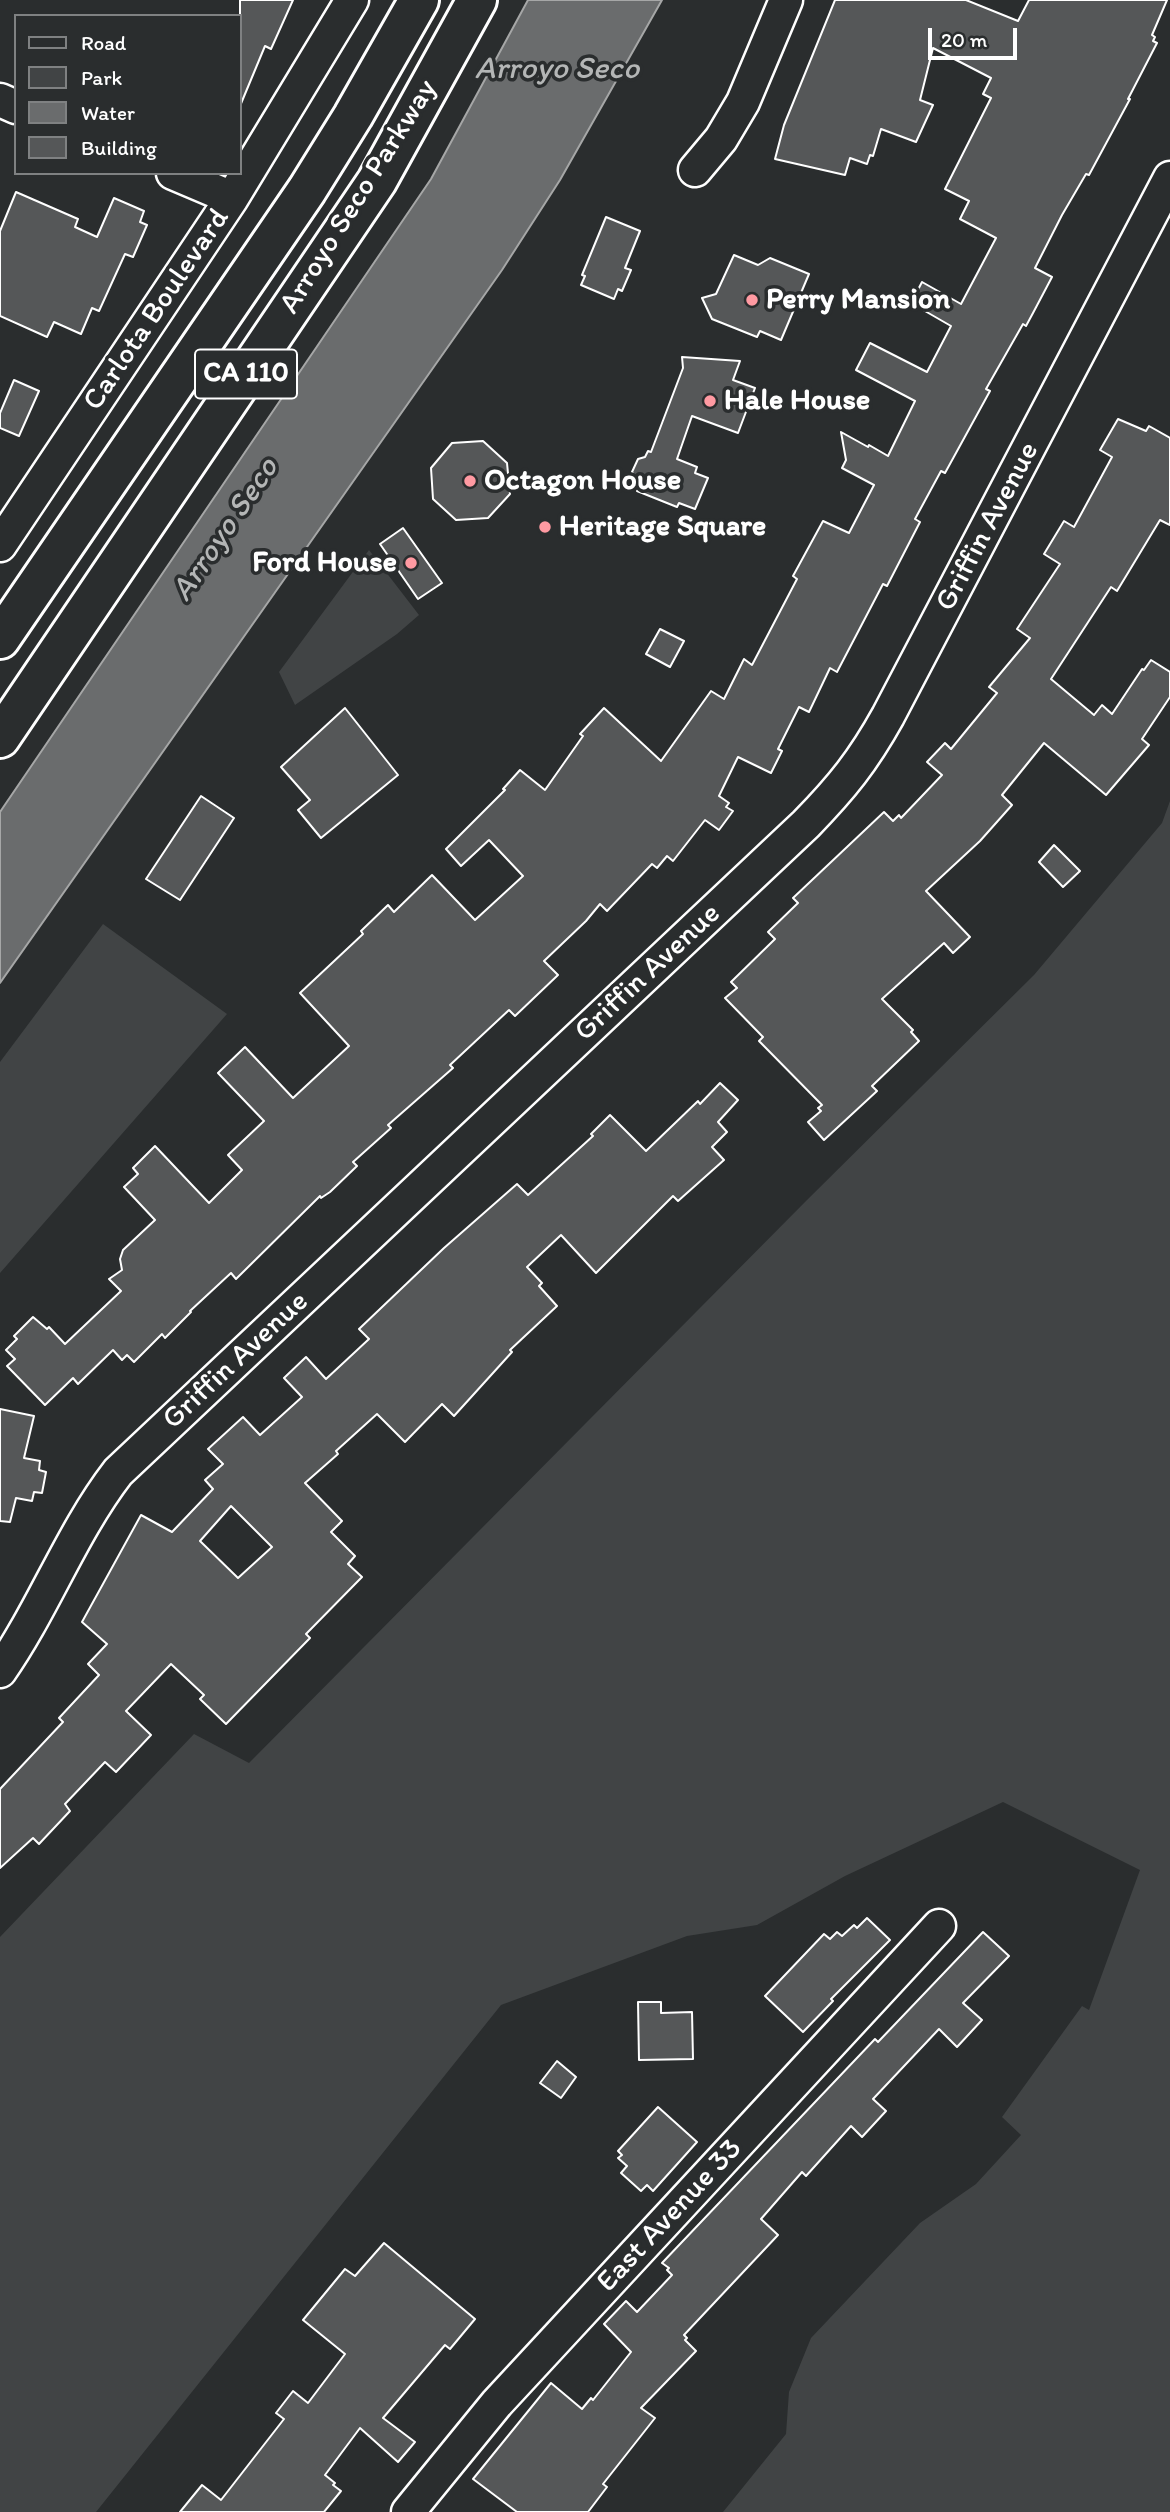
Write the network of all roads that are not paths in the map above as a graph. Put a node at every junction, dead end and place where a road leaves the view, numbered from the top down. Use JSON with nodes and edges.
{"nodes":[{"id":1,"x":352,"y":0,"type":"edge"},
{"id":2,"x":419,"y":0,"type":"edge"},
{"id":3,"x":477,"y":0,"type":"edge"},
{"id":4,"x":786,"y":0,"type":"edge"},
{"id":5,"x":695,"y":170,"type":"dead end"},
{"id":6,"x":178,"y":175,"type":"edge"},
{"id":7,"x":1170,"y":178,"type":"edge"},
{"id":8,"x":232,"y":198,"type":"junction"},
{"id":9,"x":0,"y":545,"type":"edge"},
{"id":10,"x":0,"y":639,"type":"edge"},
{"id":11,"x":0,"y":738,"type":"edge"},
{"id":12,"x":0,"y":1671,"type":"edge"},
{"id":13,"x":939,"y":1926,"type":"dead end"},
{"id":14,"x":408,"y":2512,"type":"edge"}],
"edges":[{"from":1,"to":8,"type":"street","name":"Carlota Boulevard"},
{"from":2,"to":10,"type":"highway","name":"Arroyo Seco Parkway","number":"CA 110"},
{"from":3,"to":11,"type":"highway","name":"Arroyo Seco Parkway","number":"CA 110"},
{"from":4,"to":5,"type":"street"},
{"from":6,"to":8,"type":"street"},
{"from":7,"to":12,"type":"street","name":"Griffin Avenue"},
{"from":8,"to":9,"type":"street","name":"Carlota Boulevard"},
{"from":13,"to":14,"type":"street","name":"East Avenue 33"}]}
